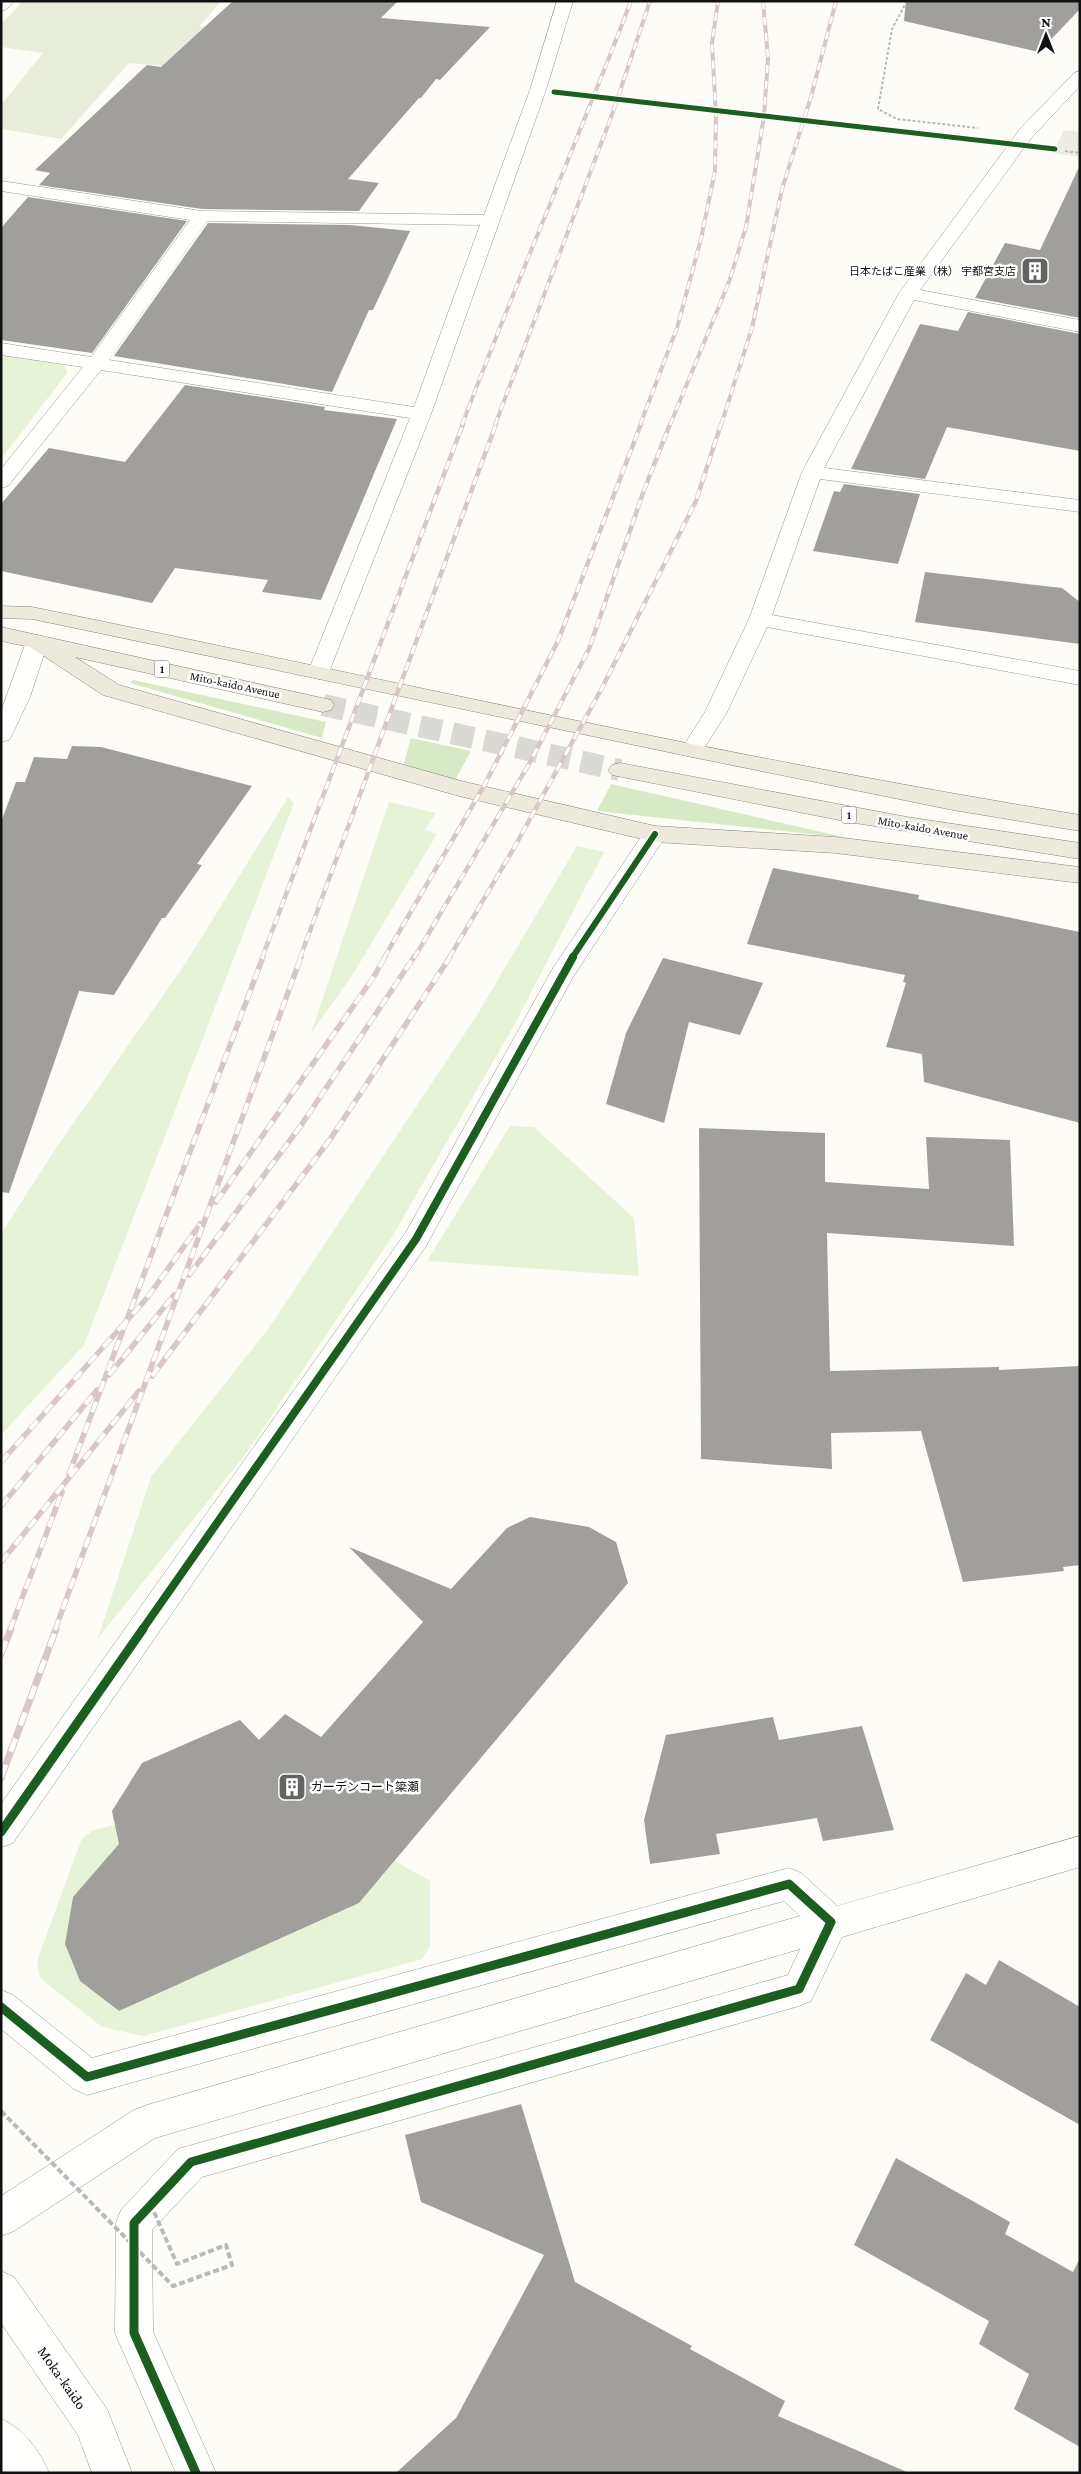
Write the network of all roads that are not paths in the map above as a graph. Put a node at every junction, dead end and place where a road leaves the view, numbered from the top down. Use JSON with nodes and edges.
{"nodes":[{"id":1,"x":6,"y":1,"type":"edge"},
{"id":2,"x":565,"y":1,"type":"edge"},
{"id":3,"x":1,"y":6,"type":"edge"},
{"id":4,"x":1080,"y":76,"type":"edge"},
{"id":5,"x":1,"y":186,"type":"edge"},
{"id":6,"x":202,"y":216,"type":"junction"},
{"id":7,"x":491,"y":220,"type":"junction"},
{"id":8,"x":908,"y":294,"type":"junction"},
{"id":9,"x":1080,"y":326,"type":"edge"},
{"id":10,"x":1,"y":349,"type":"edge"},
{"id":11,"x":96,"y":364,"type":"junction"},
{"id":12,"x":421,"y":414,"type":"junction"},
{"id":13,"x":812,"y":472,"type":"junction"},
{"id":14,"x":1,"y":482,"type":"edge"},
{"id":15,"x":1080,"y":506,"type":"edge"},
{"id":16,"x":1,"y":612,"type":"edge"},
{"id":17,"x":760,"y":619,"type":"junction"},
{"id":18,"x":1,"y":634,"type":"edge"},
{"id":19,"x":37,"y":642,"type":"junction"},
{"id":20,"x":319,"y":672,"type":"junction"},
{"id":21,"x":1080,"y":678,"type":"edge"},
{"id":22,"x":323,"y":705,"type":"tunnel mouth"},
{"id":23,"x":1,"y":735,"type":"edge"},
{"id":24,"x":692,"y":750,"type":"junction"},
{"id":25,"x":620,"y":770,"type":"tunnel mouth"},
{"id":26,"x":1080,"y":823,"type":"edge"},
{"id":27,"x":654,"y":834,"type":"junction"},
{"id":28,"x":1080,"y":851,"type":"edge"},
{"id":29,"x":1080,"y":875,"type":"edge"},
{"id":30,"x":1,"y":1832,"type":"edge"},
{"id":31,"x":1080,"y":1851,"type":"edge"},
{"id":32,"x":831,"y":1922,"type":"junction"},
{"id":33,"x":1,"y":2007,"type":"edge"},
{"id":34,"x":1,"y":2218,"type":"edge"},
{"id":35,"x":1,"y":2290,"type":"edge"},
{"id":36,"x":1,"y":2438,"type":"edge"},
{"id":37,"x":29,"y":2473,"type":"edge"},
{"id":38,"x":112,"y":2473,"type":"edge"},
{"id":39,"x":196,"y":2473,"type":"edge"}],
"edges":[{"from":1,"to":3,"type":"street"},
{"from":2,"to":7,"type":"street"},
{"from":4,"to":8,"type":"street"},
{"from":5,"to":6,"type":"street"},
{"from":6,"to":7,"type":"street"},
{"from":6,"to":11,"type":"street"},
{"from":7,"to":12,"type":"street"},
{"from":8,"to":9,"type":"street"},
{"from":8,"to":13,"type":"street"},
{"from":10,"to":11,"type":"street"},
{"from":11,"to":12,"type":"street"},
{"from":11,"to":14,"type":"street"},
{"from":12,"to":20,"type":"street"},
{"from":13,"to":15,"type":"street"},
{"from":13,"to":17,"type":"street"},
{"from":16,"to":20,"type":"main road"},
{"from":17,"to":21,"type":"street"},
{"from":17,"to":24,"type":"street"},
{"from":18,"to":19,"type":"main road","name":"Mito-kaido Avenue","number":"1"},
{"from":19,"to":22,"type":"main road","name":"Mito-kaido Avenue","number":"1"},
{"from":19,"to":23,"type":"street"},
{"from":19,"to":27,"type":"main road"},
{"from":20,"to":24,"type":"main road"},
{"from":24,"to":26,"type":"main road"},
{"from":25,"to":28,"type":"main road","name":"Mito-kaido Avenue","number":"1"},
{"from":27,"to":29,"type":"main road"},
{"from":27,"to":30,"type":"street"},
{"from":31,"to":32,"type":"street"},
{"from":32,"to":33,"type":"street"},
{"from":32,"to":34,"type":"street"},
{"from":32,"to":39,"type":"street"},
{"from":35,"to":38,"type":"street","name":"Moka-kaido"},
{"from":36,"to":37,"type":"street"}]}
